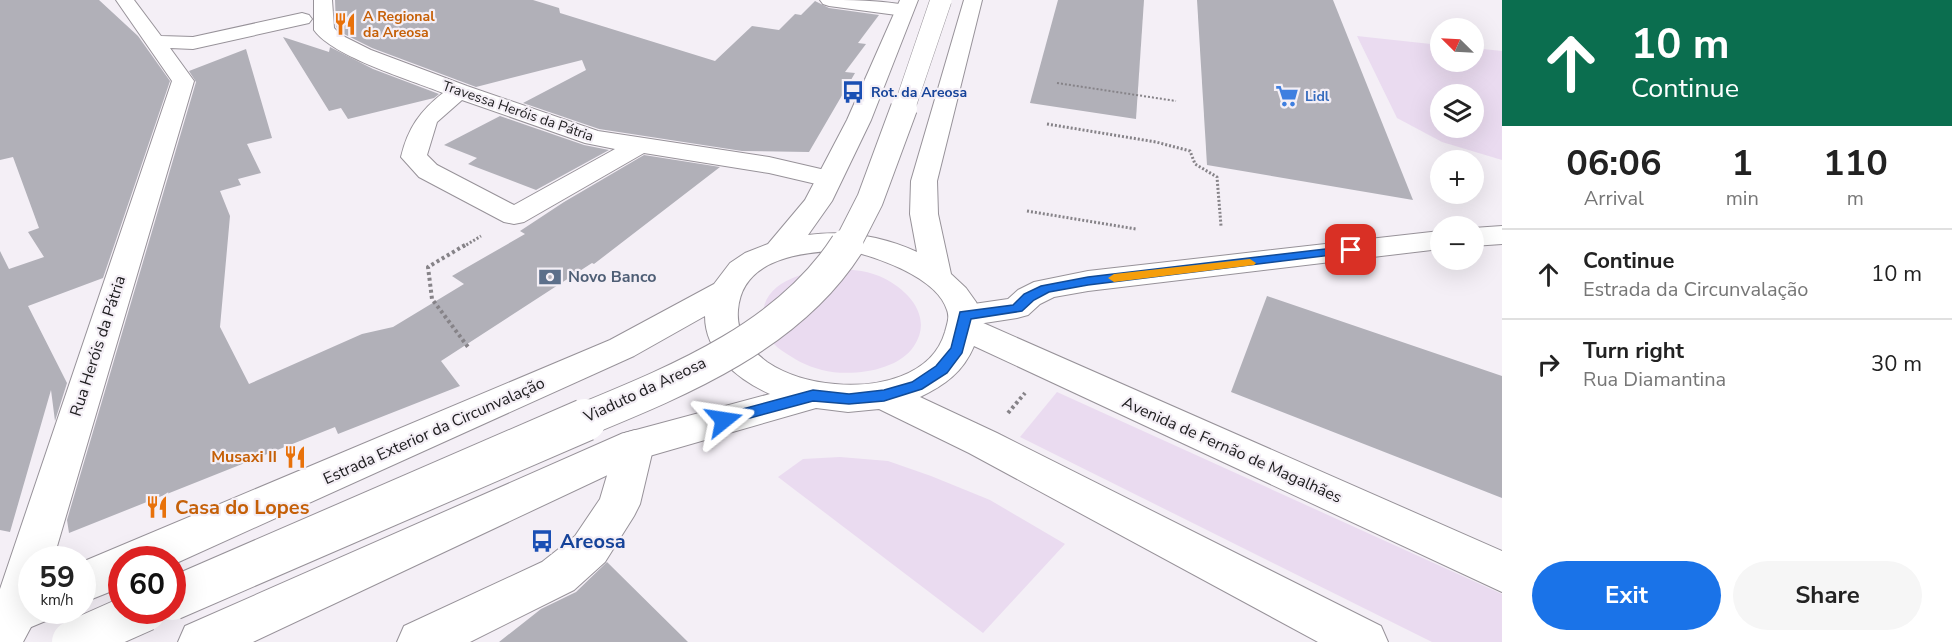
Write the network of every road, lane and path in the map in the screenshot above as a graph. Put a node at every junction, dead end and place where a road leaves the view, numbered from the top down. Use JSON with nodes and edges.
{"nodes":[{"id":1,"x":125,"y":0,"type":"edge"},
{"id":2,"x":323,"y":0,"type":"edge"},
{"id":3,"x":829,"y":0,"type":"edge"},
{"id":4,"x":941,"y":0,"type":"edge"},
{"id":5,"x":973,"y":0,"type":"edge"},
{"id":6,"x":907,"y":5,"type":"edge"},
{"id":7,"x":302,"y":19,"type":"dead end"},
{"id":8,"x":156,"y":42,"type":"junction"},
{"id":9,"x":1057,"y":83,"type":"dead end"},
{"id":10,"x":459,"y":92,"type":"junction"},
{"id":11,"x":1176,"y":101,"type":"dead end"},
{"id":12,"x":1047,"y":124,"type":"dead end"},
{"id":13,"x":640,"y":145,"type":"junction"},
{"id":14,"x":829,"y":180,"type":"junction"},
{"id":15,"x":1027,"y":211,"type":"dead end"},
{"id":16,"x":514,"y":216,"type":"junction"},
{"id":17,"x":1221,"y":226,"type":"dead end"},
{"id":18,"x":1136,"y":229,"type":"dead end"},
{"id":19,"x":1502,"y":235,"type":"edge"},
{"id":20,"x":1484,"y":236,"type":"edge"},
{"id":21,"x":1430,"y":241,"type":"edge"},
{"id":22,"x":779,"y":249,"type":"junction"},
{"id":23,"x":936,"y":275,"type":"junction"},
{"id":24,"x":725,"y":291,"type":"junction"},
{"id":25,"x":964,"y":321,"type":"junction"},
{"id":26,"x":468,"y":347,"type":"dead end"},
{"id":27,"x":1032,"y":384,"type":"dead end"},
{"id":28,"x":813,"y":396,"type":"junction"},
{"id":29,"x":884,"y":396,"type":"junction"},
{"id":30,"x":1002,"y":421,"type":"dead end"},
{"id":31,"x":635,"y":445,"type":"junction"},
{"id":32,"x":169,"y":546,"type":"edge"},
{"id":33,"x":1502,"y":572,"type":"edge"},
{"id":34,"x":186,"y":593,"type":"edge"},
{"id":35,"x":12,"y":618,"type":"edge"},
{"id":36,"x":114,"y":624,"type":"edge"},
{"id":37,"x":73,"y":642,"type":"edge"},
{"id":38,"x":202,"y":642,"type":"edge"},
{"id":39,"x":421,"y":642,"type":"edge"},
{"id":40,"x":1364,"y":642,"type":"edge"}],
"edges":[{"from":1,"to":8,"type":"main road"},
{"from":2,"to":10,"type":"main road","name":"Travessa Heróis da Pátria"},
{"from":3,"to":6,"type":"main road"},
{"from":4,"to":34,"type":"main road","name":"Viaduto da Areosa","bridge":true},
{"from":5,"to":23,"type":"main road"},
{"from":6,"to":14,"type":"main road"},
{"from":7,"to":8,"type":"main road"},
{"from":8,"to":35,"type":"main road","name":"Rua Heróis da Pátria"},
{"from":9,"to":11,"type":"path"},
{"from":10,"to":13,"type":"main road","name":"Travessa Heróis da Pátria"},
{"from":10,"to":16,"type":"main road"},
{"from":12,"to":17,"type":"path"},
{"from":13,"to":14,"type":"main road","name":"Travessa Heróis da Pátria"},
{"from":13,"to":16,"type":"main road"},
{"from":14,"to":22,"type":"main road"},
{"from":15,"to":18,"type":"path"},
{"from":16,"to":26,"type":"path"},
{"from":19,"to":20,"type":"main road"},
{"from":21,"to":25,"type":"main road"},
{"from":22,"to":23,"type":"main road"},
{"from":22,"to":24,"type":"main road"},
{"from":23,"to":25,"type":"main road"},
{"from":24,"to":28,"type":"main road"},
{"from":24,"to":32,"type":"main road","name":"Estrada Exterior da Circunvalação"},
{"from":25,"to":29,"type":"main road"},
{"from":25,"to":33,"type":"main road","name":"Avenida de Fernão de Magalhães"},
{"from":27,"to":30,"type":"path"},
{"from":28,"to":29,"type":"main road"},
{"from":28,"to":31,"type":"main road"},
{"from":29,"to":40,"type":"main road"},
{"from":31,"to":38,"type":"main road"},
{"from":31,"to":39,"type":"main road"},
{"from":36,"to":37,"type":"main road","bridge":true}]}
